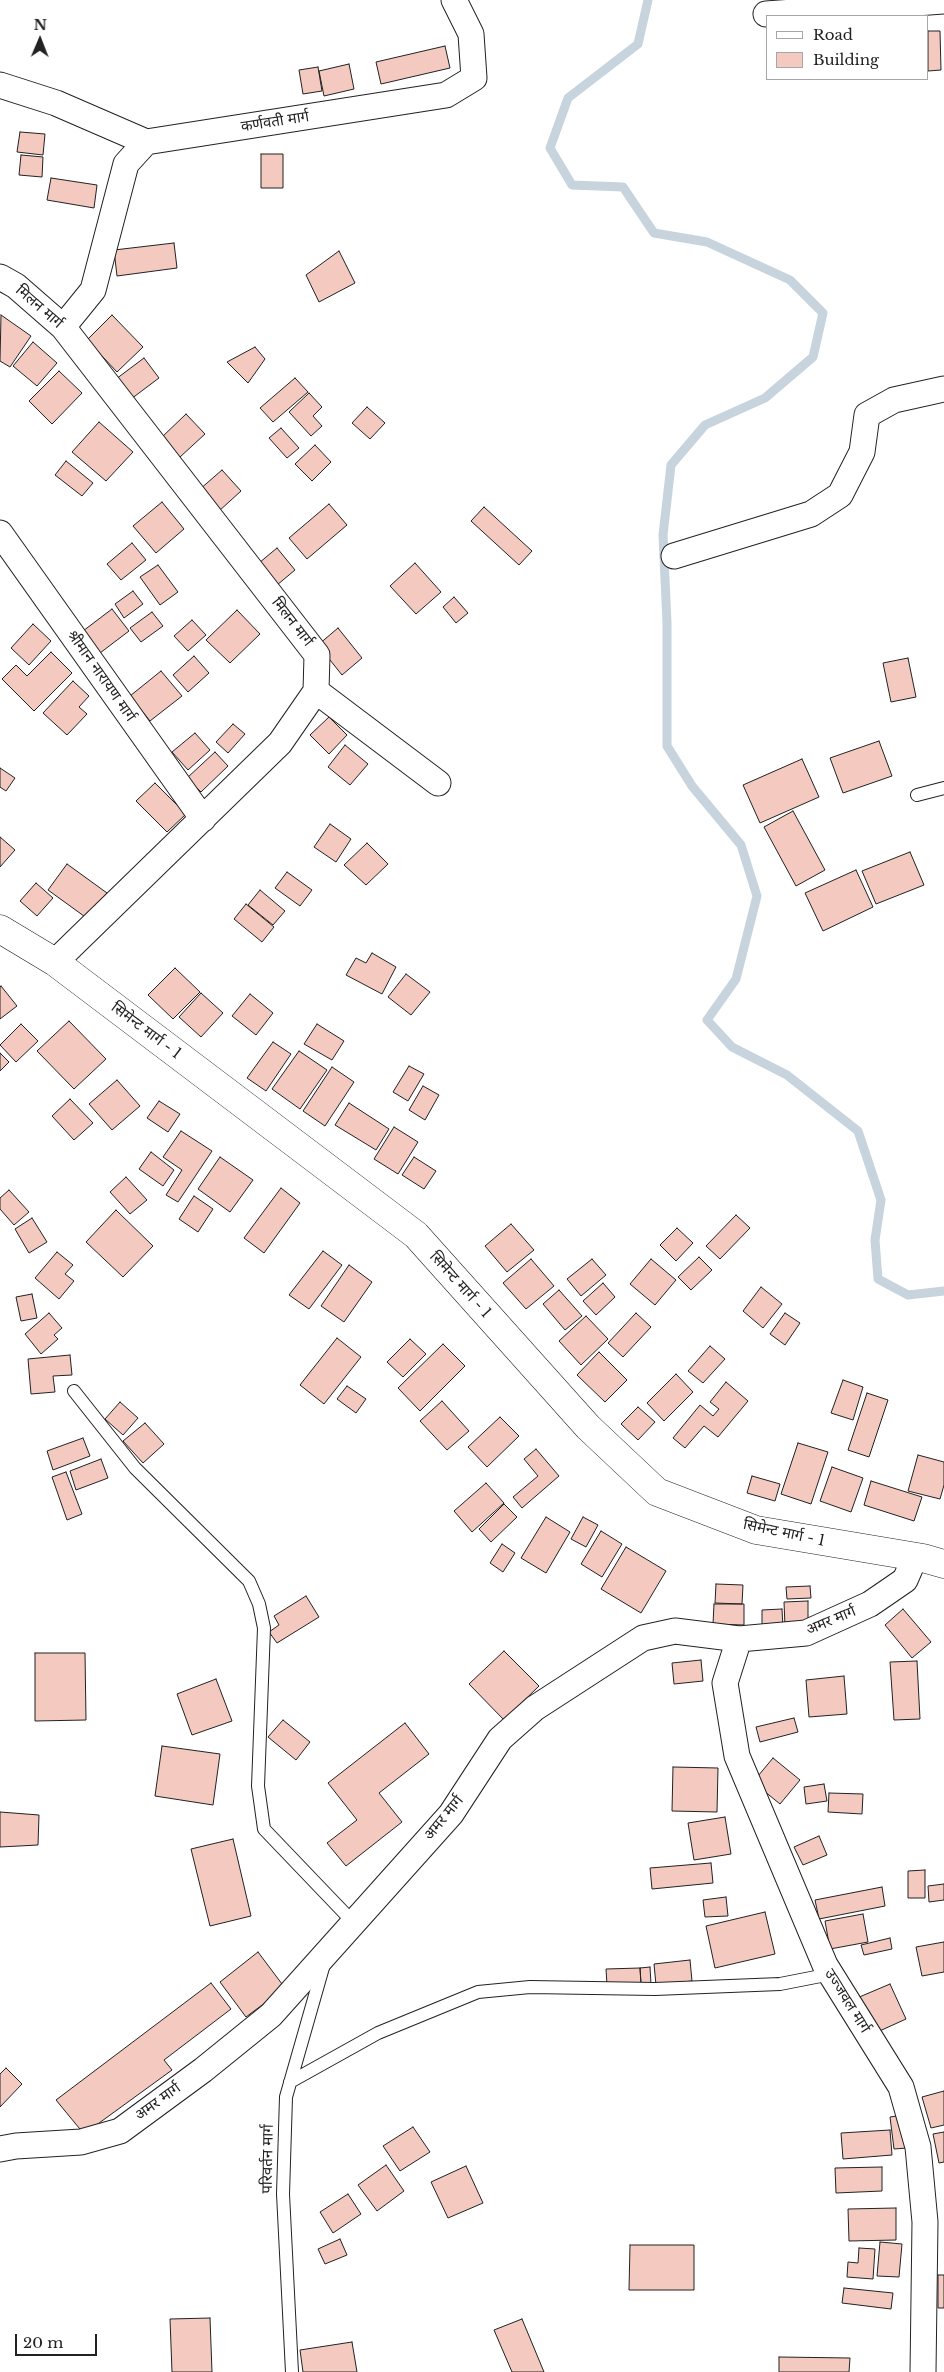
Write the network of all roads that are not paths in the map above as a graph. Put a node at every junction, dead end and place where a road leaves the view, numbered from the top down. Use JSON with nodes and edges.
{"nodes":[{"id":1,"x":454,"y":0,"type":"edge"},
{"id":2,"x":944,"y":1,"type":"edge"},
{"id":3,"x":766,"y":14,"type":"dead end"},
{"id":4,"x":0,"y":85,"type":"edge"},
{"id":5,"x":146,"y":142,"type":"junction"},
{"id":6,"x":0,"y":277,"type":"edge"},
{"id":7,"x":64,"y":326,"type":"junction"},
{"id":8,"x":944,"y":389,"type":"edge"},
{"id":9,"x":0,"y":533,"type":"edge"},
{"id":10,"x":674,"y":556,"type":"dead end"},
{"id":11,"x":316,"y":691,"type":"junction"},
{"id":12,"x":438,"y":783,"type":"dead end"},
{"id":13,"x":944,"y":788,"type":"edge"},
{"id":14,"x":917,"y":795,"type":"dead end"},
{"id":15,"x":203,"y":819,"type":"junction"},
{"id":16,"x":0,"y":930,"type":"edge"},
{"id":17,"x":55,"y":962,"type":"junction"},
{"id":18,"x":74,"y":1391,"type":"dead end"},
{"id":19,"x":927,"y":1559,"type":"edge"},
{"id":20,"x":738,"y":1638,"type":"junction"},
{"id":21,"x":353,"y":1922,"type":"junction"},
{"id":22,"x":327,"y":1952,"type":"junction"},
{"id":23,"x":831,"y":1974,"type":"junction"},
{"id":24,"x":290,"y":2082,"type":"junction"},
{"id":25,"x":0,"y":2149,"type":"edge"},
{"id":26,"x":292,"y":2372,"type":"edge"},
{"id":27,"x":923,"y":2372,"type":"edge"}],
"edges":[{"from":1,"to":5,"type":"street","name":"कर्णवती मार्ग"},
{"from":2,"to":3,"type":"street"},
{"from":4,"to":5,"type":"street"},
{"from":5,"to":7,"type":"street"},
{"from":6,"to":7,"type":"street","name":"मिलन मार्ग"},
{"from":7,"to":11,"type":"street","name":"मिलन मार्ग"},
{"from":8,"to":10,"type":"street"},
{"from":9,"to":15,"type":"street","name":"श्रीमान नारायण मार्ग"},
{"from":11,"to":12,"type":"street"},
{"from":11,"to":15,"type":"street"},
{"from":13,"to":14,"type":"lane"},
{"from":15,"to":17,"type":"street"},
{"from":16,"to":17,"type":"street","name":"सिमेन्ट मार्ग - 1"},
{"from":17,"to":19,"type":"street","name":"सिमेन्ट मार्ग - 1"},
{"from":18,"to":21,"type":"lane"},
{"from":19,"to":20,"type":"street","name":"अमर मार्ग"},
{"from":20,"to":21,"type":"street","name":"अमर मार्ग"},
{"from":20,"to":23,"type":"street","name":"उज्जवल मार्ग"},
{"from":21,"to":22,"type":"street","name":"अमर मार्ग"},
{"from":22,"to":24,"type":"lane","name":"परिवर्तन मार्ग"},
{"from":22,"to":25,"type":"street","name":"अमर मार्ग"},
{"from":23,"to":24,"type":"lane"},
{"from":23,"to":27,"type":"street","name":"उज्जवल मार्ग"},
{"from":24,"to":26,"type":"lane","name":"परिवर्तन मार्ग"}]}
